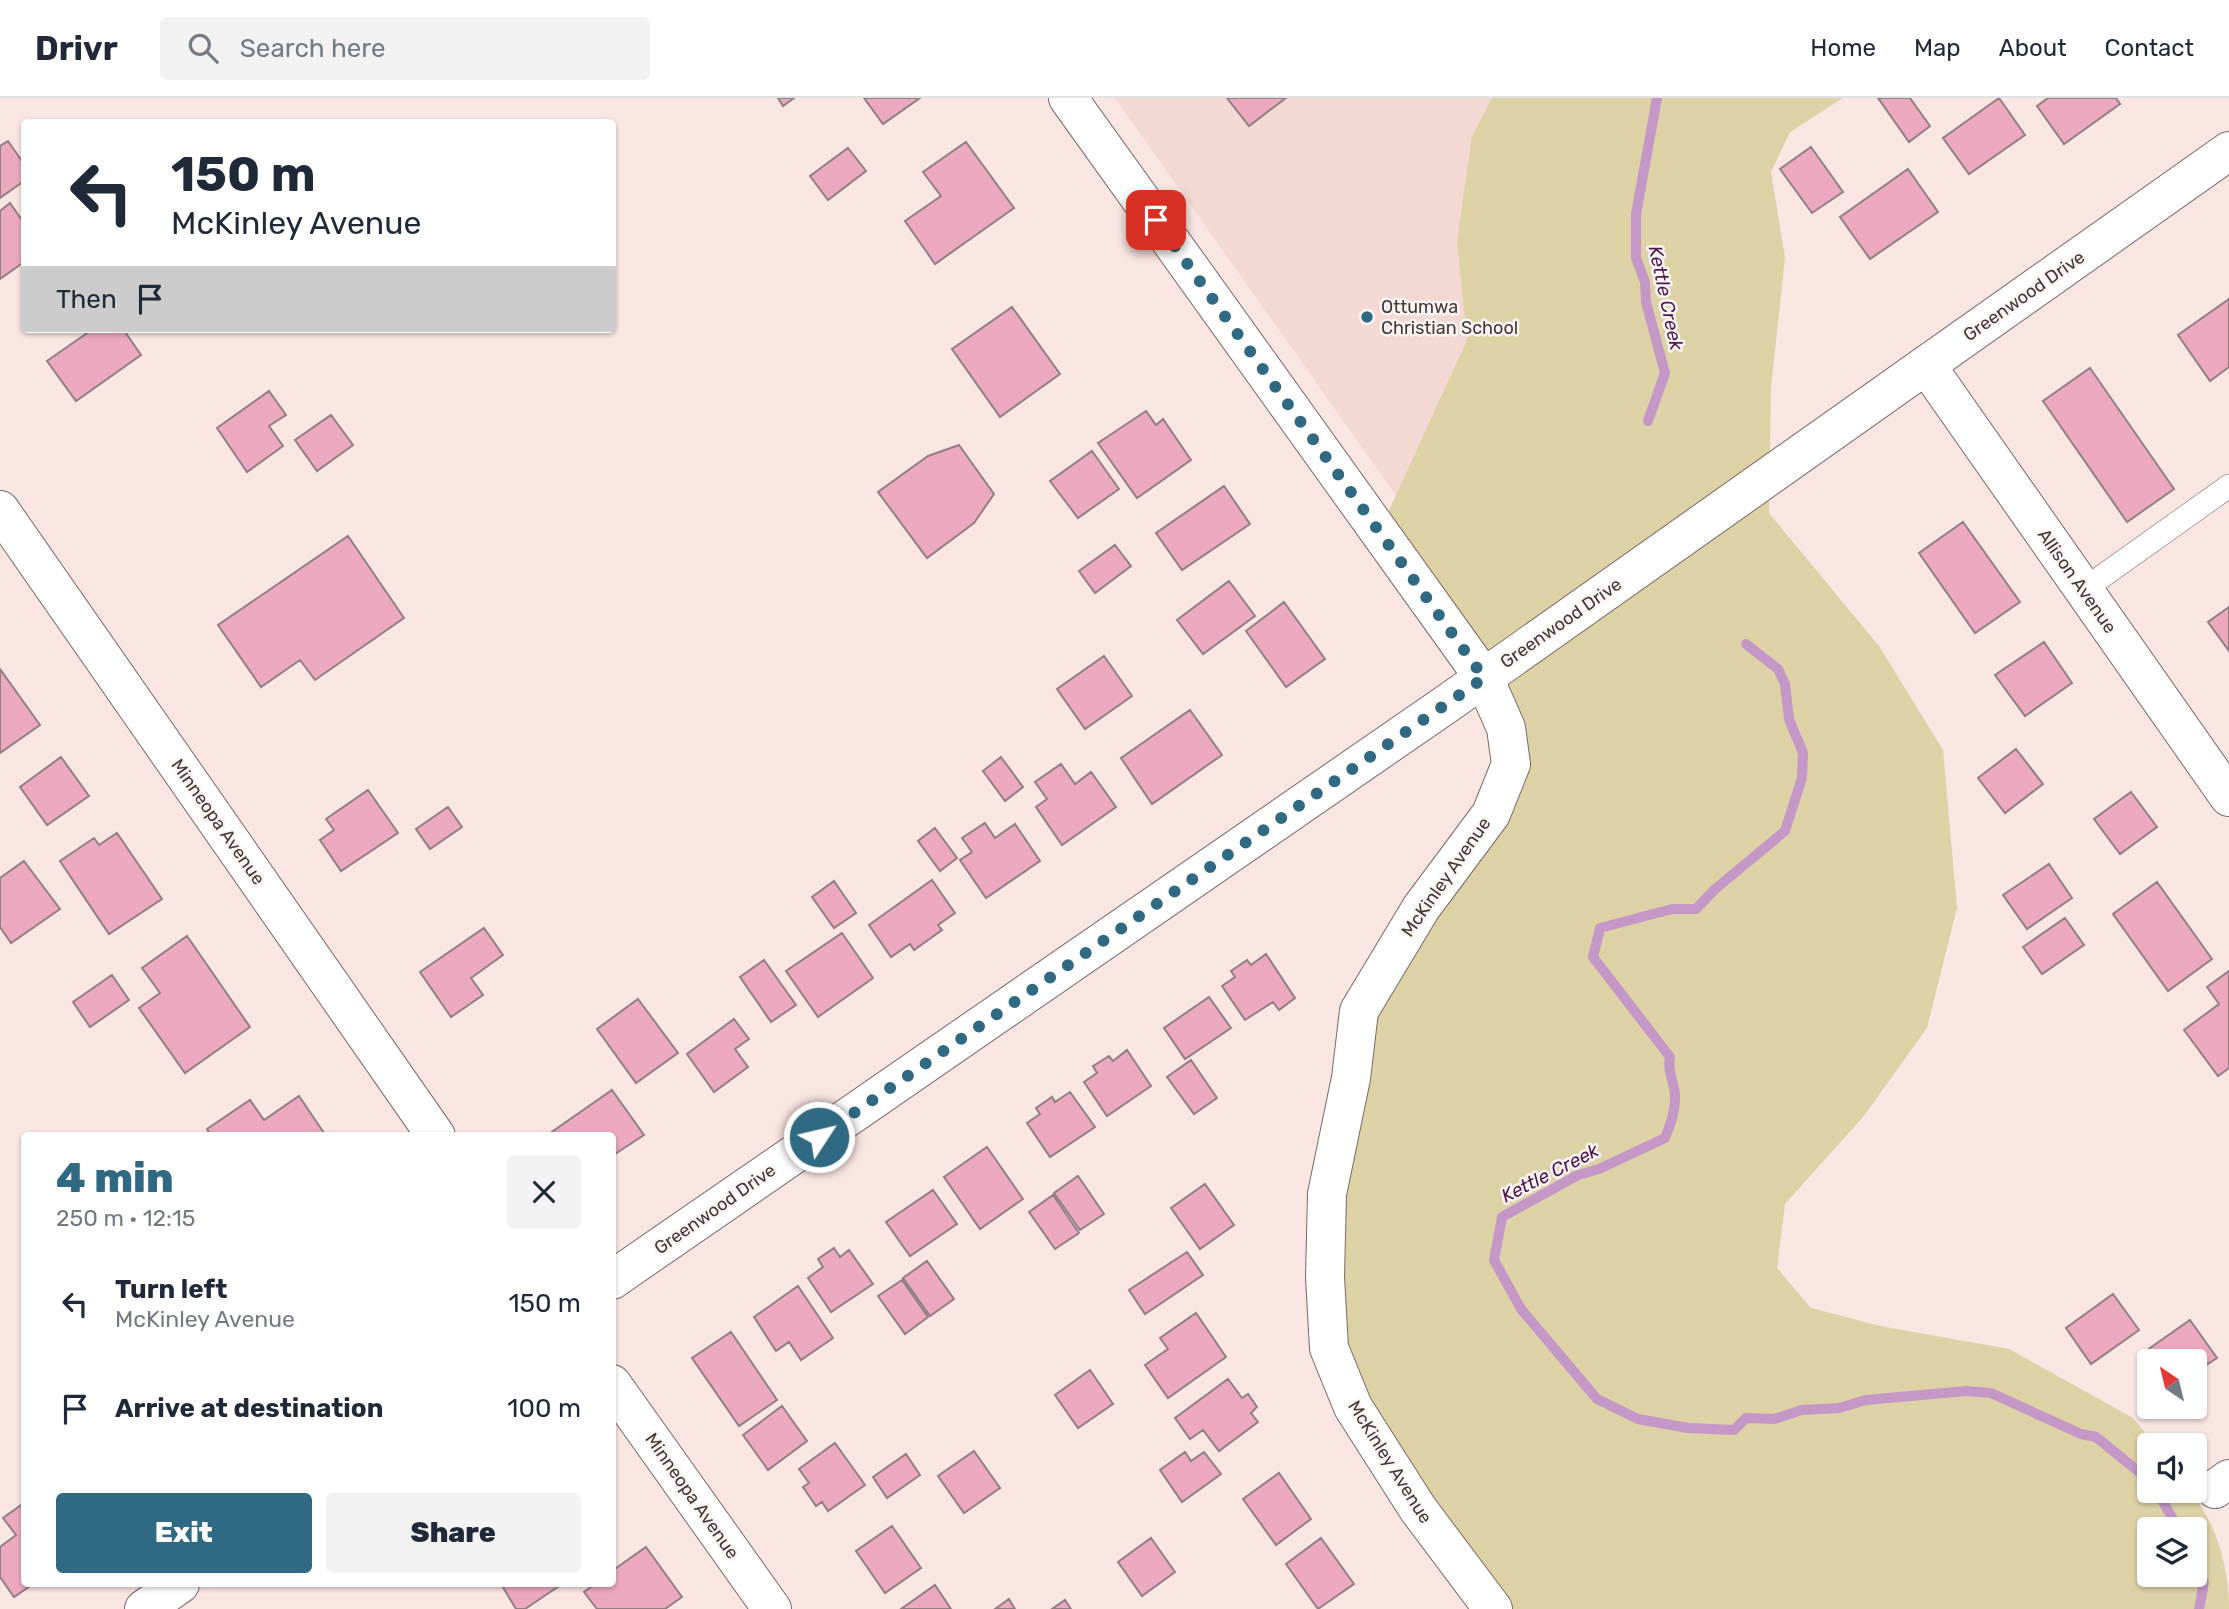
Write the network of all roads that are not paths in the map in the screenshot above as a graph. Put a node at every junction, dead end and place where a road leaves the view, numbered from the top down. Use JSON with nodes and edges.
{"nodes":[{"id":1,"x":1068,"y":98,"type":"edge"},
{"id":2,"x":2229,"y":151,"type":"edge"},
{"id":3,"x":1926,"y":365,"type":"junction"},
{"id":4,"x":2229,"y":486,"type":"edge"},
{"id":5,"x":0,"y":510,"type":"edge"},
{"id":6,"x":2084,"y":590,"type":"junction"},
{"id":7,"x":1484,"y":678,"type":"junction"},
{"id":8,"x":2229,"y":797,"type":"edge"},
{"id":9,"x":433,"y":1132,"type":"edge"},
{"id":10,"x":616,"y":1277,"type":"edge"},
{"id":11,"x":616,"y":1390,"type":"edge"},
{"id":12,"x":176,"y":1587,"type":"edge"},
{"id":13,"x":144,"y":1609,"type":"edge"},
{"id":14,"x":772,"y":1609,"type":"edge"},
{"id":15,"x":1493,"y":1609,"type":"edge"}],
"edges":[{"from":1,"to":7,"type":"street","name":"McKinley Avenue"},
{"from":2,"to":3,"type":"street","name":"Greenwood Drive"},
{"from":3,"to":6,"type":"street","name":"Allison Avenue"},
{"from":3,"to":7,"type":"street","name":"Greenwood Drive"},
{"from":4,"to":6,"type":"lane"},
{"from":5,"to":9,"type":"street","name":"Minneopa Avenue"},
{"from":6,"to":8,"type":"street","name":"Allison Avenue"},
{"from":7,"to":10,"type":"street","name":"Greenwood Drive"},
{"from":7,"to":15,"type":"street","name":"McKinley Avenue"},
{"from":11,"to":14,"type":"street","name":"Minneopa Avenue"},
{"from":12,"to":13,"type":"street"}]}
